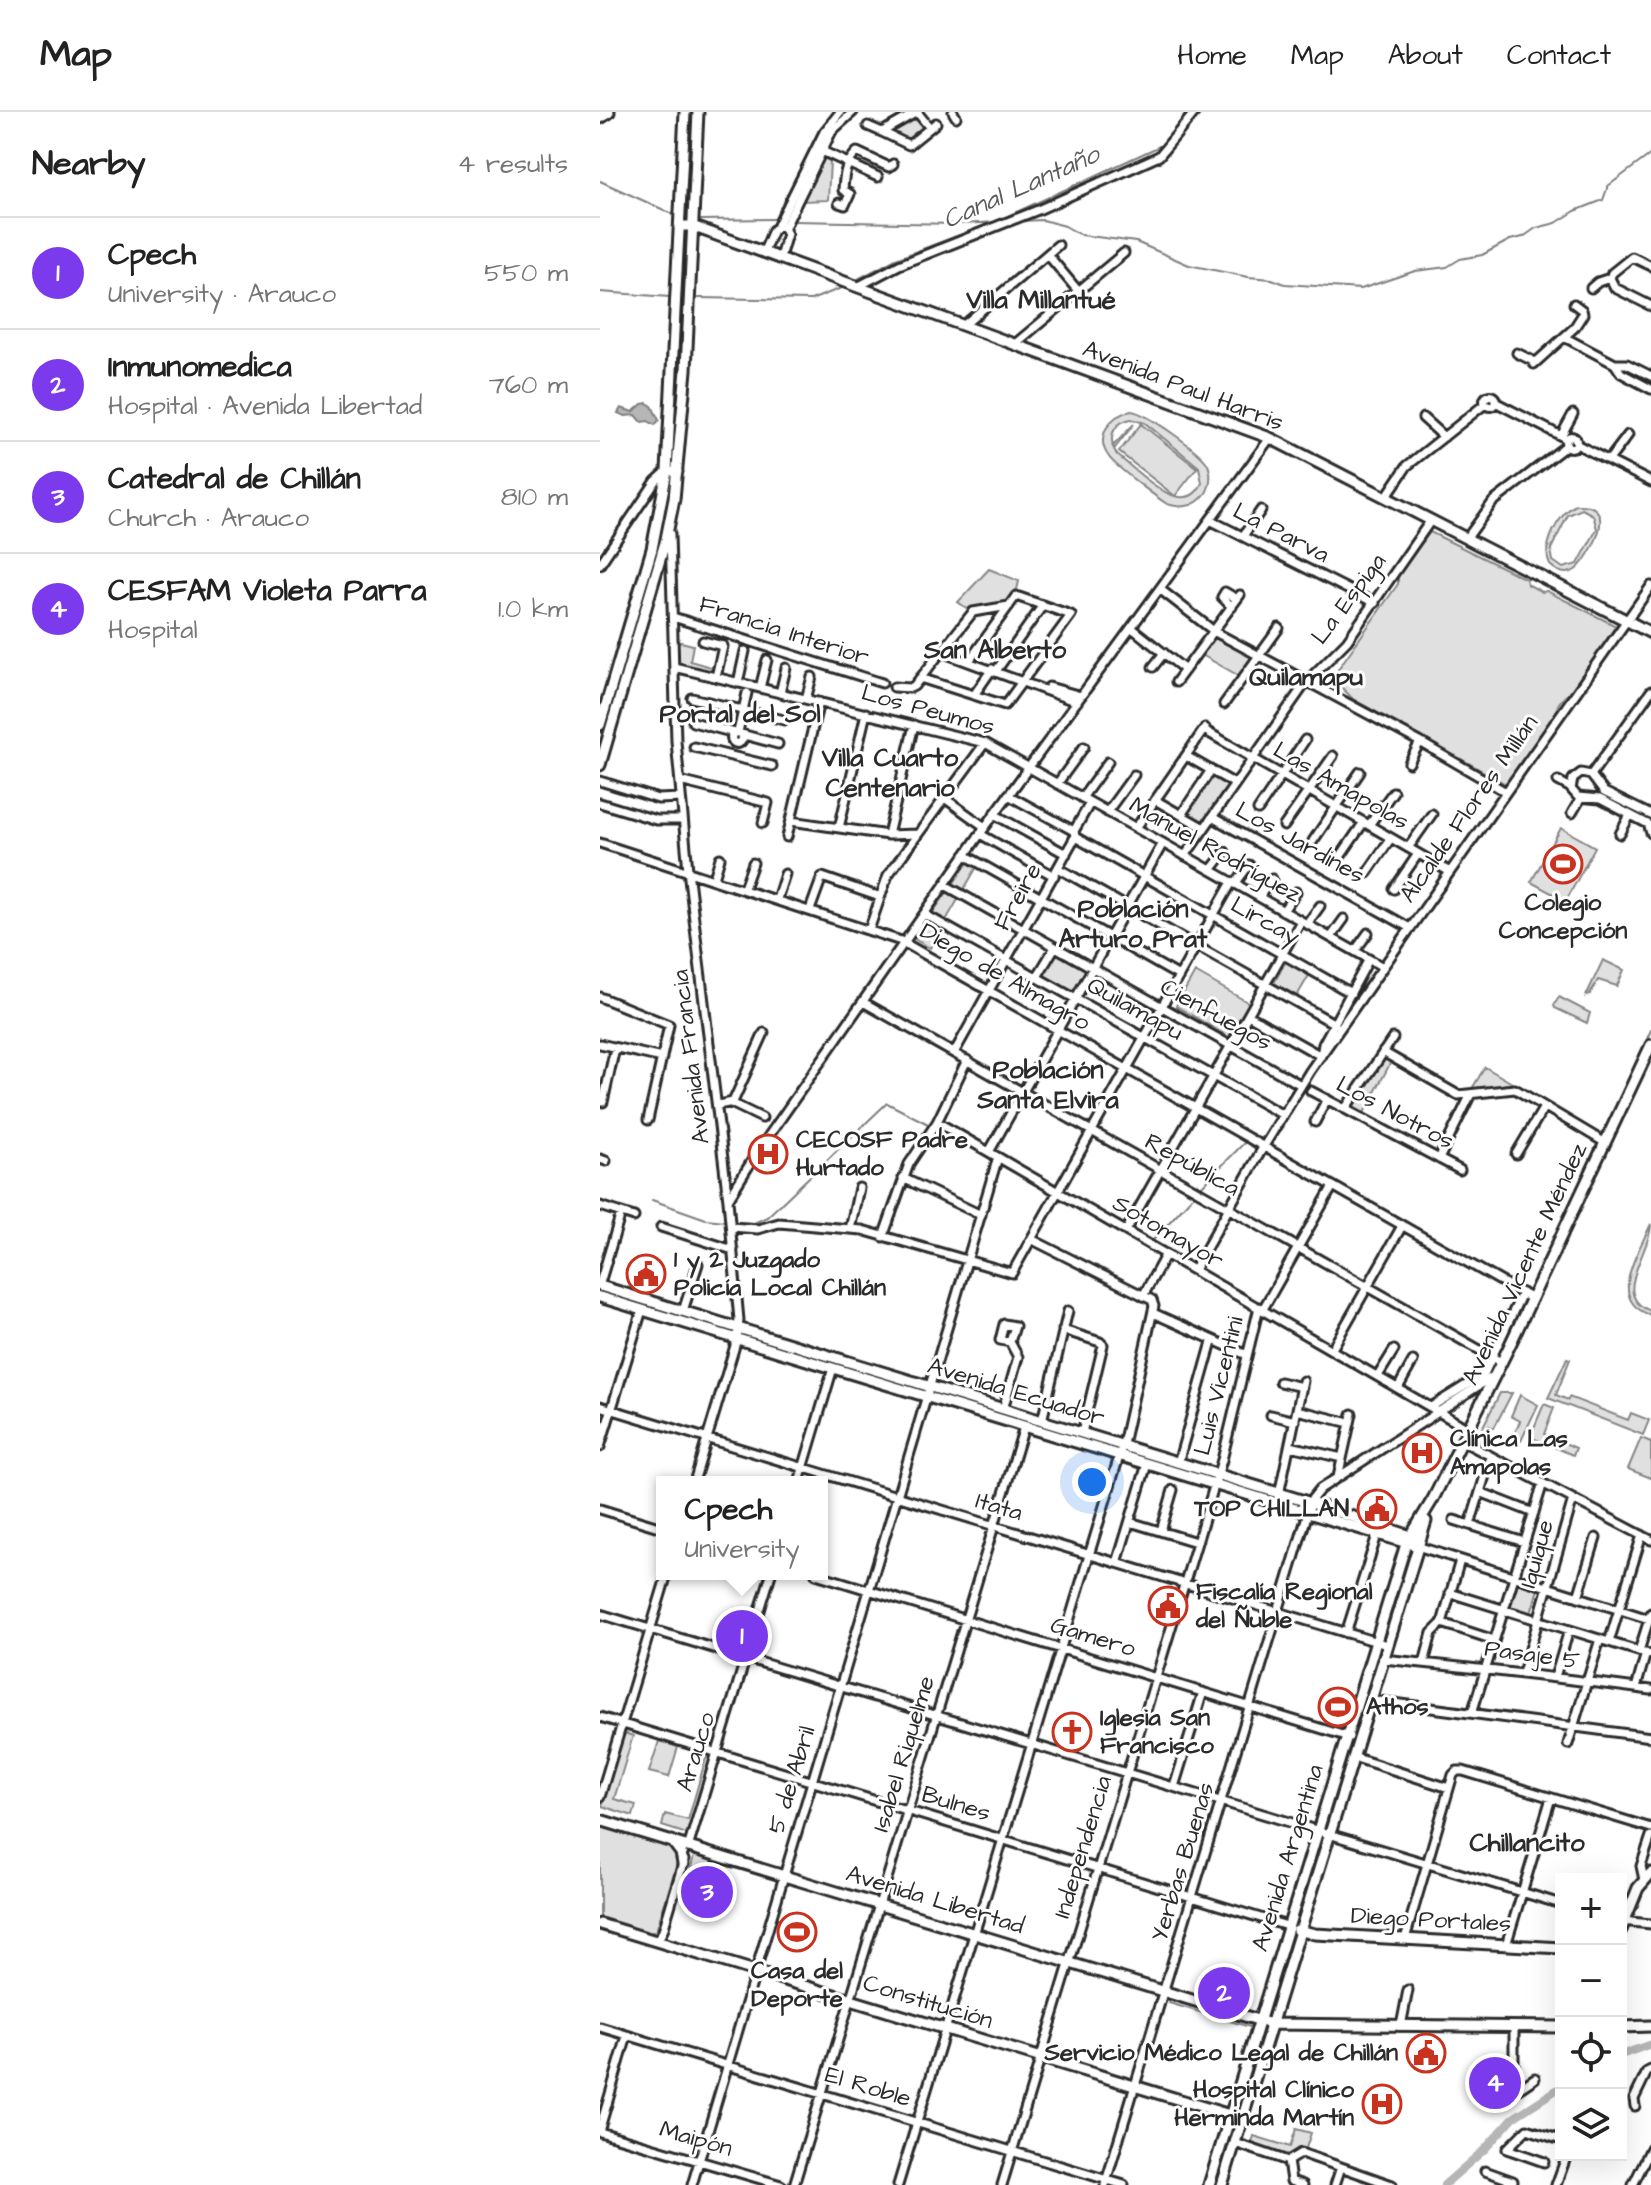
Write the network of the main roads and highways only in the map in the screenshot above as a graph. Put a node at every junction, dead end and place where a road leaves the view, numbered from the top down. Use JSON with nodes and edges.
{"nodes":[{"id":1,"x":608,"y":112,"type":"edge"},
{"id":2,"x":685,"y":112,"type":"edge"},
{"id":3,"x":698,"y":112,"type":"edge"},
{"id":4,"x":600,"y":117,"type":"edge"},
{"id":5,"x":680,"y":226,"type":"junction"},
{"id":6,"x":692,"y":226,"type":"junction"},
{"id":7,"x":674,"y":369,"type":"junction"},
{"id":8,"x":686,"y":370,"type":"junction"},
{"id":9,"x":1651,"y":633,"type":"edge"},
{"id":10,"x":609,"y":695,"type":"junction"},
{"id":11,"x":619,"y":700,"type":"junction"},
{"id":12,"x":600,"y":725,"type":"edge"},
{"id":13,"x":600,"y":765,"type":"edge"},
{"id":14,"x":1651,"y":1045,"type":"edge"},
{"id":15,"x":600,"y":1284,"type":"edge"},
{"id":16,"x":600,"y":1297,"type":"edge"},
{"id":17,"x":653,"y":1303,"type":"junction"},
{"id":18,"x":642,"y":1310,"type":"junction"},
{"id":19,"x":738,"y":1334,"type":"junction"},
{"id":20,"x":846,"y":1361,"type":"junction"},
{"id":21,"x":833,"y":1368,"type":"junction"},
{"id":22,"x":928,"y":1392,"type":"junction"},
{"id":23,"x":1020,"y":1422,"type":"junction"},
{"id":24,"x":1120,"y":1451,"type":"junction"},
{"id":25,"x":1215,"y":1479,"type":"junction"},
{"id":26,"x":1310,"y":1508,"type":"junction"},
{"id":27,"x":1414,"y":1541,"type":"junction"},
{"id":28,"x":603,"y":1823,"type":"edge"},
{"id":29,"x":672,"y":1841,"type":"junction"},
{"id":30,"x":683,"y":1864,"type":"road end"},
{"id":31,"x":1648,"y":1876,"type":"edge"},
{"id":32,"x":1627,"y":1916,"type":"edge"},
{"id":33,"x":600,"y":1924,"type":"edge"},
{"id":34,"x":1287,"y":1926,"type":"junction"},
{"id":35,"x":1300,"y":1930,"type":"junction"},
{"id":36,"x":1555,"y":1948,"type":"edge"},
{"id":37,"x":1258,"y":2020,"type":"junction"},
{"id":38,"x":1271,"y":2024,"type":"junction"},
{"id":39,"x":1651,"y":2026,"type":"edge"},
{"id":40,"x":1555,"y":2027,"type":"edge"},
{"id":41,"x":1627,"y":2027,"type":"edge"},
{"id":42,"x":1254,"y":2035,"type":"junction"},
{"id":43,"x":1265,"y":2043,"type":"junction"},
{"id":44,"x":1239,"y":2084,"type":"junction"},
{"id":45,"x":1251,"y":2088,"type":"junction"},
{"id":46,"x":1230,"y":2115,"type":"junction"},
{"id":47,"x":1240,"y":2124,"type":"junction"},
{"id":48,"x":1209,"y":2185,"type":"edge"},
{"id":49,"x":1222,"y":2185,"type":"edge"}],
"edges":[{"from":1,"to":4,"type":"highway"},
{"from":2,"to":5,"type":"main road"},
{"from":3,"to":6,"type":"main road"},
{"from":5,"to":6,"type":"main road","name":"Avenida Paul Harris"},
{"from":5,"to":7,"type":"main road"},
{"from":6,"to":8,"type":"main road"},
{"from":6,"to":9,"type":"main road","name":"Avenida Paul Harris"},
{"from":7,"to":8,"type":"main road"},
{"from":7,"to":10,"type":"main road"},
{"from":8,"to":11,"type":"main road"},
{"from":10,"to":11,"type":"main road"},
{"from":10,"to":12,"type":"main road"},
{"from":11,"to":13,"type":"main road"},
{"from":14,"to":27,"type":"main road","name":"Avenida Vicente Méndez"},
{"from":15,"to":17,"type":"main road","name":"Avenida Ecuador"},
{"from":16,"to":18,"type":"main road","name":"Avenida Ecuador"},
{"from":17,"to":18,"type":"main road"},
{"from":17,"to":19,"type":"main road","name":"Avenida Ecuador"},
{"from":18,"to":19,"type":"main road","name":"Avenida Ecuador"},
{"from":19,"to":20,"type":"main road","name":"Avenida Ecuador"},
{"from":19,"to":21,"type":"main road","name":"Avenida Ecuador"},
{"from":20,"to":21,"type":"main road"},
{"from":20,"to":22,"type":"main road","name":"Avenida Ecuador"},
{"from":21,"to":22,"type":"main road","name":"Avenida Ecuador"},
{"from":22,"to":23,"type":"main road","name":"Avenida Ecuador"},
{"from":22,"to":23,"type":"main road","name":"Avenida Ecuador"},
{"from":23,"to":24,"type":"main road","name":"Avenida Ecuador"},
{"from":23,"to":24,"type":"main road","name":"Avenida Ecuador"},
{"from":24,"to":25,"type":"main road","name":"Avenida Ecuador"},
{"from":24,"to":25,"type":"main road","name":"Avenida Ecuador"},
{"from":25,"to":26,"type":"main road","name":"Avenida Ecuador"},
{"from":26,"to":27,"type":"main road","name":"Avenida Ecuador"},
{"from":26,"to":27,"type":"main road","name":"Avenida Ecuador"},
{"from":27,"to":34,"type":"main road","name":"Avenida Argentina"},
{"from":27,"to":35,"type":"main road","name":"Avenida Argentina"},
{"from":28,"to":29,"type":"main road","name":"Avenida Libertad"},
{"from":29,"to":30,"type":"main road"},
{"from":29,"to":37,"type":"main road","name":"Avenida Libertad"},
{"from":31,"to":32,"type":"main road"},
{"from":33,"to":46,"type":"main road","name":"Constitución"},
{"from":34,"to":35,"type":"main road","name":"Bulnes"},
{"from":34,"to":37,"type":"main road","name":"Avenida Argentina"},
{"from":35,"to":36,"type":"main road","name":"Diego Portales"},
{"from":35,"to":38,"type":"main road","name":"Avenida Argentina"},
{"from":37,"to":38,"type":"main road","name":"Avenida Libertad"},
{"from":37,"to":42,"type":"main road","name":"Avenida Argentina"},
{"from":38,"to":40,"type":"main road","name":"Avenida Libertad"},
{"from":38,"to":43,"type":"main road","name":"Avenida Argentina"},
{"from":39,"to":41,"type":"main road"},
{"from":42,"to":43,"type":"main road"},
{"from":42,"to":44,"type":"main road","name":"Avenida Argentina"},
{"from":43,"to":45,"type":"main road","name":"Avenida Argentina"},
{"from":44,"to":45,"type":"main road"},
{"from":44,"to":46,"type":"main road","name":"Avenida Argentina"},
{"from":45,"to":47,"type":"main road","name":"Avenida Argentina"},
{"from":46,"to":47,"type":"main road","name":"Constitución"},
{"from":46,"to":48,"type":"main road","name":"Avenida Argentina"},
{"from":47,"to":49,"type":"main road","name":"Avenida Argentina"}]}
